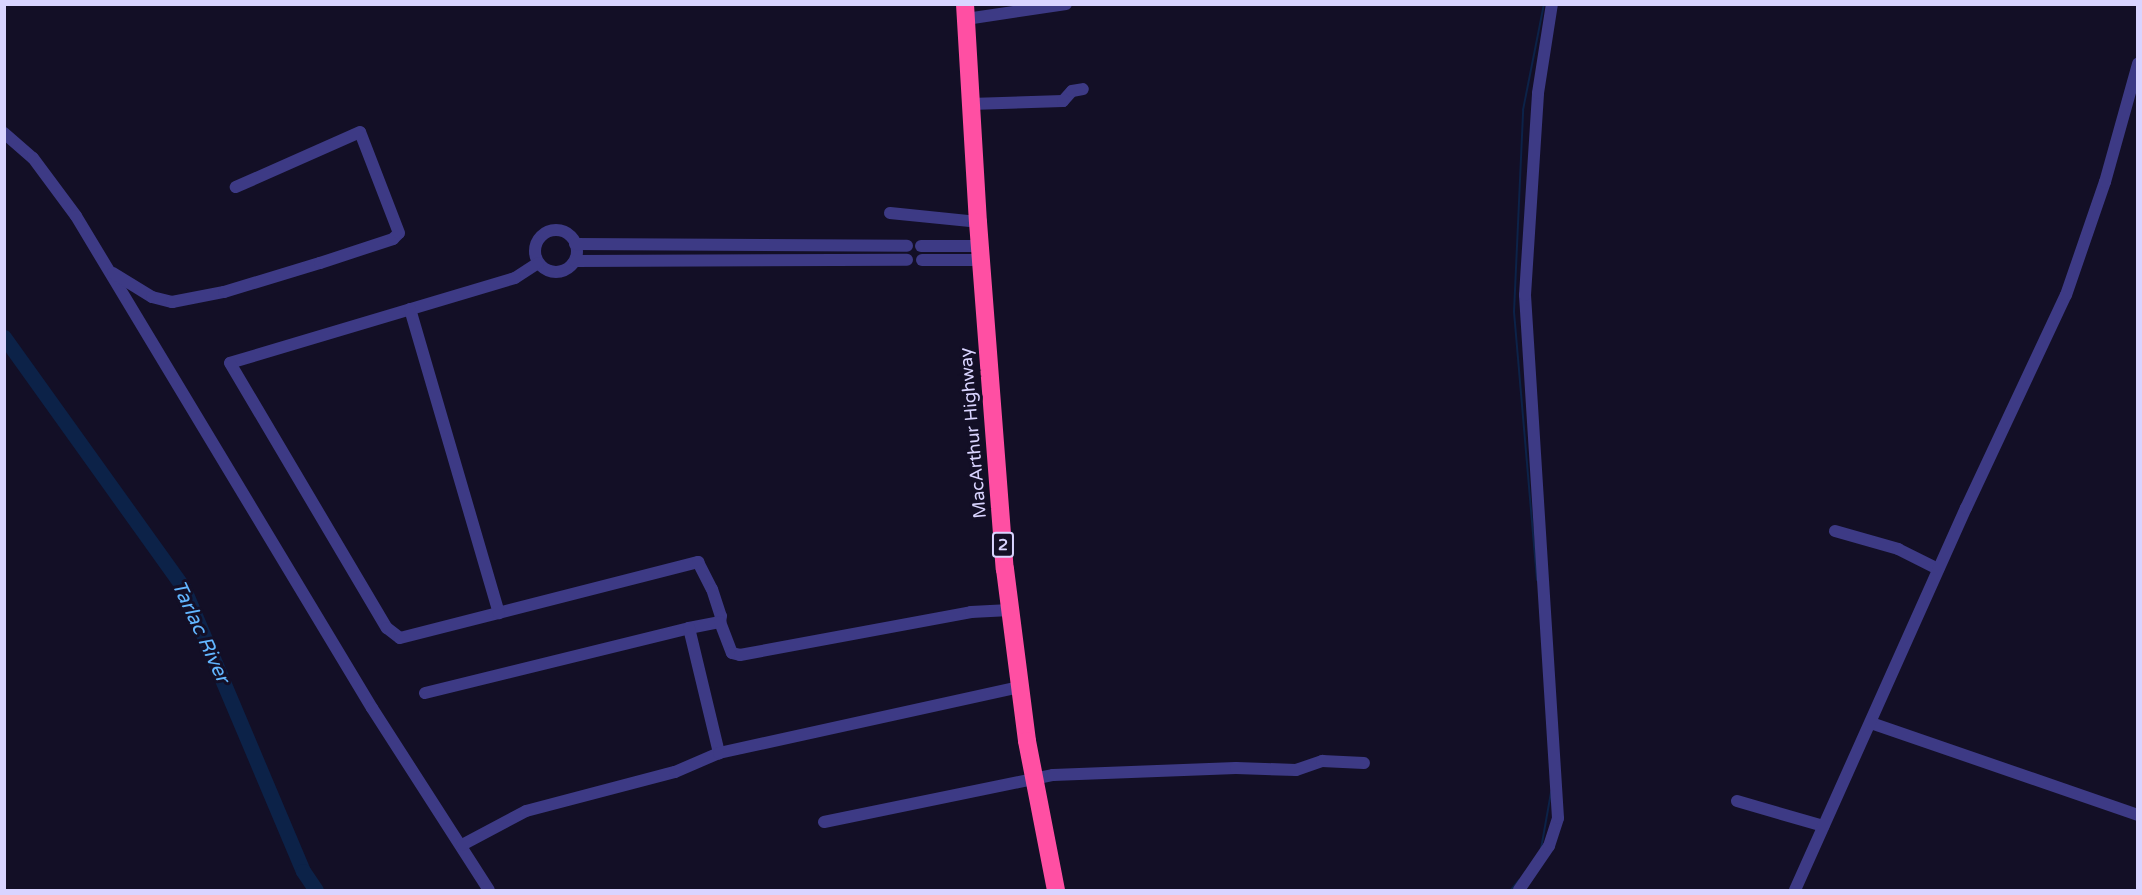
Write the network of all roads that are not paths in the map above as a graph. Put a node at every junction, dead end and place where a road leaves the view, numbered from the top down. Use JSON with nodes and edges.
{"nodes":[{"id":1,"x":1066,"y":4,"type":"edge"},
{"id":2,"x":1552,"y":4,"type":"edge"},
{"id":3,"x":966,"y":12,"type":"edge"},
{"id":4,"x":2138,"y":64,"type":"edge"},
{"id":5,"x":1083,"y":88,"type":"dead end"},
{"id":6,"x":970,"y":104,"type":"junction"},
{"id":7,"x":4,"y":133,"type":"edge"},
{"id":8,"x":236,"y":187,"type":"dead end"},
{"id":9,"x":890,"y":213,"type":"dead end"},
{"id":10,"x":978,"y":222,"type":"junction"},
{"id":11,"x":575,"y":244,"type":"junction"},
{"id":12,"x":665,"y":245,"type":"junction"},
{"id":13,"x":743,"y":245,"type":"junction"},
{"id":14,"x":819,"y":245,"type":"junction"},
{"id":15,"x":907,"y":246,"type":"dead end"},
{"id":16,"x":921,"y":246,"type":"dead end"},
{"id":17,"x":980,"y":253,"type":"junction"},
{"id":18,"x":822,"y":260,"type":"junction"},
{"id":19,"x":907,"y":260,"type":"dead end"},
{"id":20,"x":922,"y":260,"type":"dead end"},
{"id":21,"x":575,"y":261,"type":"junction"},
{"id":22,"x":665,"y":261,"type":"junction"},
{"id":23,"x":744,"y":261,"type":"junction"},
{"id":24,"x":538,"y":263,"type":"junction"},
{"id":25,"x":110,"y":271,"type":"junction"},
{"id":26,"x":410,"y":309,"type":"junction"},
{"id":27,"x":1835,"y":531,"type":"dead end"},
{"id":28,"x":1938,"y":569,"type":"junction"},
{"id":29,"x":1010,"y":610,"type":"junction"},
{"id":30,"x":499,"y":614,"type":"junction"},
{"id":31,"x":720,"y":622,"type":"junction"},
{"id":32,"x":688,"y":628,"type":"junction"},
{"id":33,"x":1019,"y":687,"type":"junction"},
{"id":34,"x":425,"y":693,"type":"dead end"},
{"id":35,"x":1871,"y":723,"type":"junction"},
{"id":36,"x":720,"y":753,"type":"junction"},
{"id":37,"x":1364,"y":763,"type":"dead end"},
{"id":38,"x":1033,"y":779,"type":"junction"},
{"id":39,"x":1737,"y":801,"type":"dead end"},
{"id":40,"x":2138,"y":815,"type":"edge"},
{"id":41,"x":824,"y":822,"type":"dead end"},
{"id":42,"x":1823,"y":825,"type":"junction"},
{"id":43,"x":462,"y":845,"type":"junction"},
{"id":44,"x":489,"y":891,"type":"edge"},
{"id":45,"x":1056,"y":891,"type":"edge"},
{"id":46,"x":1519,"y":891,"type":"edge"},
{"id":47,"x":1795,"y":891,"type":"edge"}],
"edges":[{"from":1,"to":3,"type":"street"},
{"from":2,"to":46,"type":"street"},
{"from":3,"to":6,"type":"highway","name":"MacArthur Highway","number":"2"},
{"from":4,"to":28,"type":"street"},
{"from":5,"to":6,"type":"street"},
{"from":6,"to":10,"type":"highway","name":"MacArthur Highway","number":"2"},
{"from":7,"to":25,"type":"street"},
{"from":8,"to":25,"type":"street"},
{"from":9,"to":10,"type":"street"},
{"from":10,"to":17,"type":"highway","name":"MacArthur Highway","number":"2"},
{"from":11,"to":12,"type":"street"},
{"from":11,"to":21,"type":"street"},
{"from":11,"to":24,"type":"street"},
{"from":12,"to":13,"type":"street"},
{"from":12,"to":22,"type":"street"},
{"from":13,"to":14,"type":"street"},
{"from":13,"to":23,"type":"street"},
{"from":14,"to":15,"type":"street"},
{"from":14,"to":18,"type":"street"},
{"from":16,"to":17,"type":"street"},
{"from":17,"to":20,"type":"street"},
{"from":17,"to":29,"type":"highway","name":"MacArthur Highway","number":"2"},
{"from":18,"to":19,"type":"street"},
{"from":18,"to":23,"type":"street"},
{"from":21,"to":22,"type":"street"},
{"from":21,"to":24,"type":"street"},
{"from":22,"to":23,"type":"street"},
{"from":24,"to":26,"type":"street"},
{"from":25,"to":43,"type":"street"},
{"from":26,"to":30,"type":"street"},
{"from":26,"to":30,"type":"street"},
{"from":27,"to":28,"type":"street"},
{"from":28,"to":35,"type":"street"},
{"from":29,"to":31,"type":"street"},
{"from":29,"to":33,"type":"highway","name":"MacArthur Highway","number":"2"},
{"from":30,"to":31,"type":"street"},
{"from":31,"to":32,"type":"street"},
{"from":32,"to":34,"type":"street"},
{"from":32,"to":36,"type":"street"},
{"from":33,"to":36,"type":"street"},
{"from":33,"to":38,"type":"highway","name":"MacArthur Highway","number":"2"},
{"from":35,"to":40,"type":"street"},
{"from":35,"to":42,"type":"street"},
{"from":36,"to":43,"type":"street"},
{"from":37,"to":38,"type":"street"},
{"from":38,"to":41,"type":"street"},
{"from":38,"to":45,"type":"highway","name":"MacArthur Highway","number":"2"},
{"from":39,"to":42,"type":"street"},
{"from":42,"to":47,"type":"street"},
{"from":43,"to":44,"type":"street"}]}
